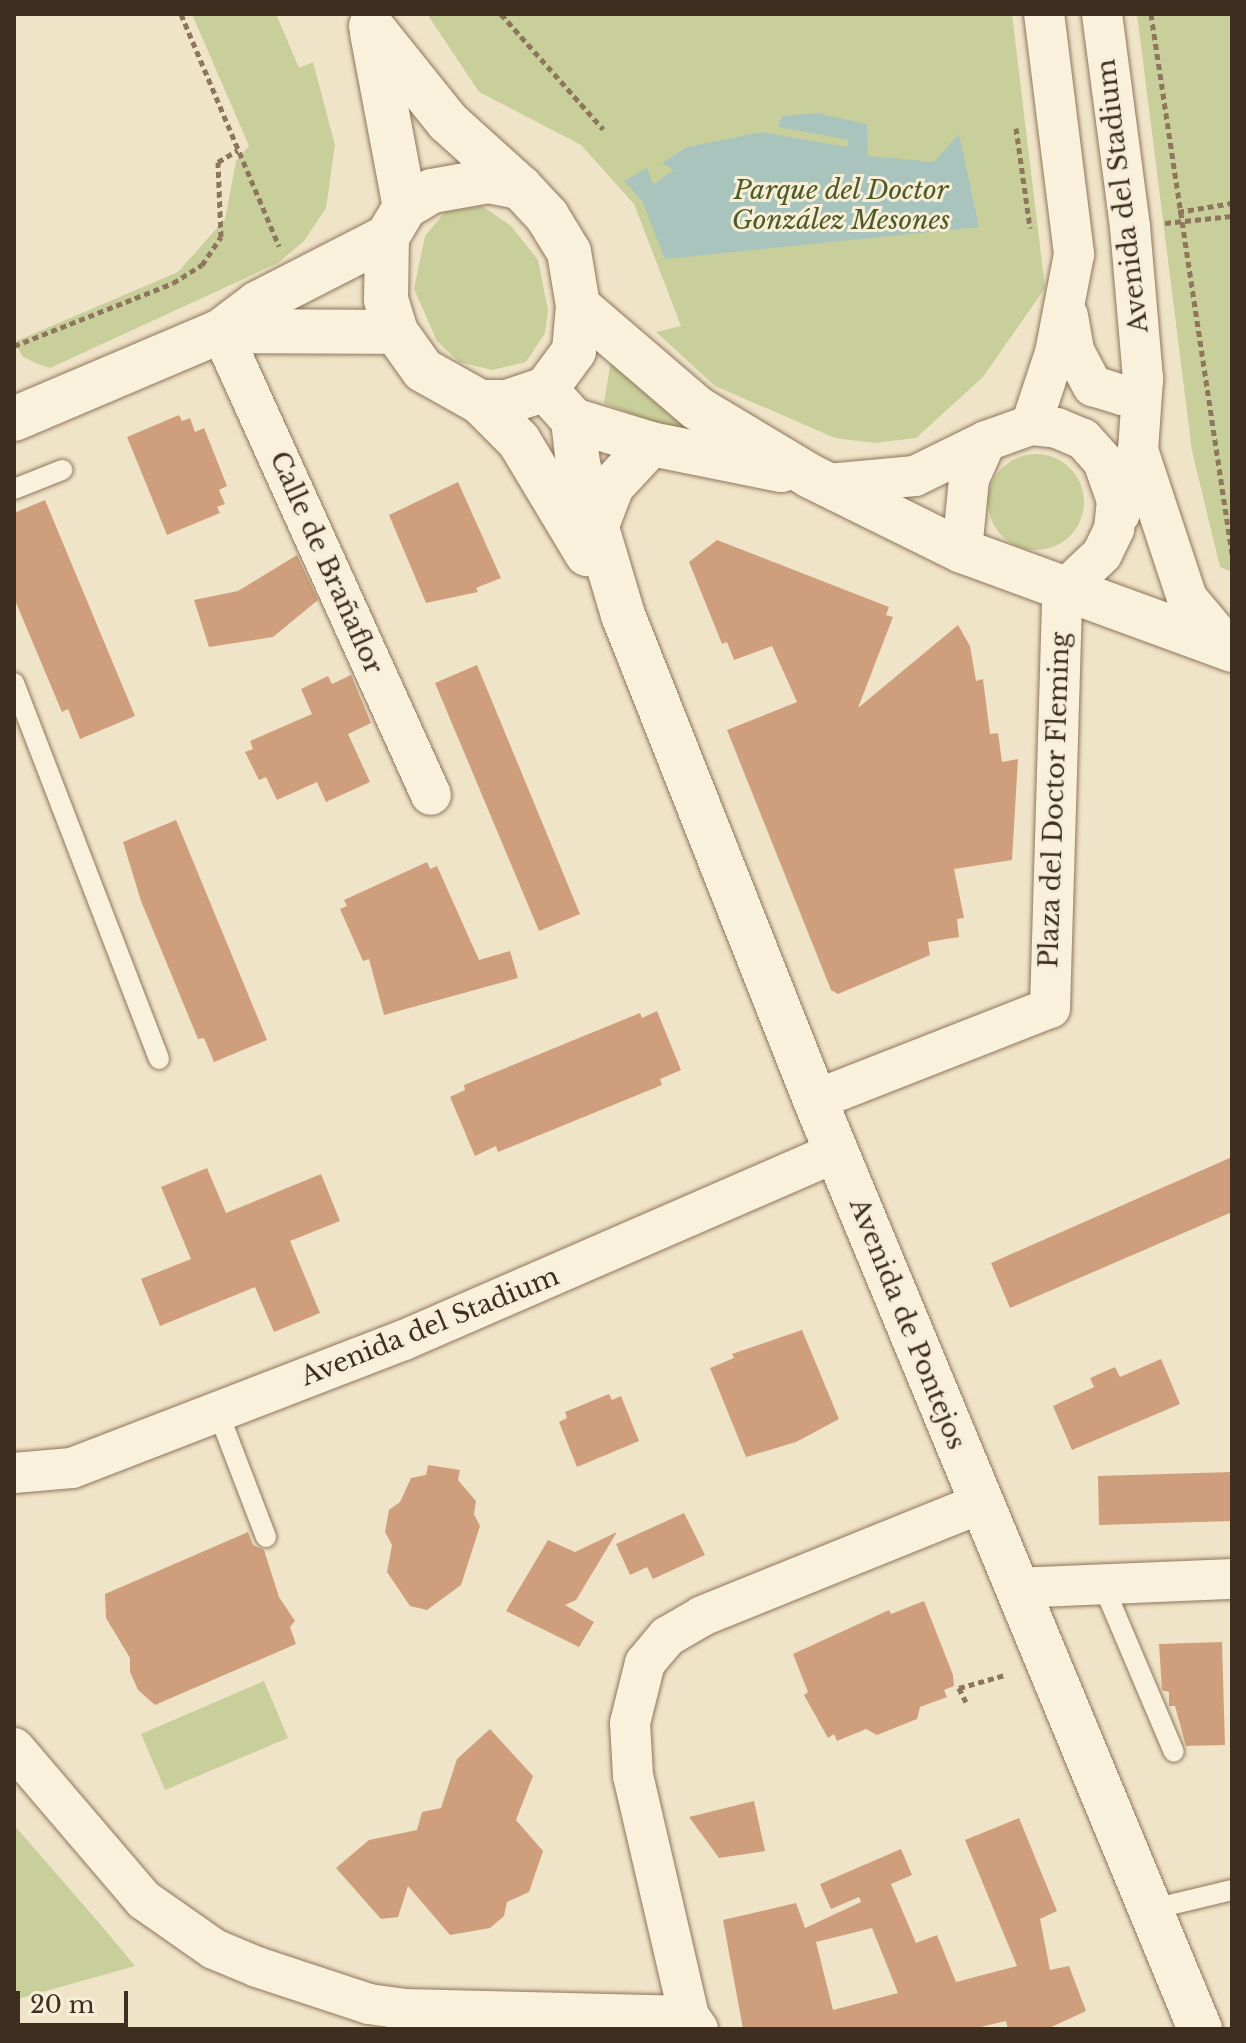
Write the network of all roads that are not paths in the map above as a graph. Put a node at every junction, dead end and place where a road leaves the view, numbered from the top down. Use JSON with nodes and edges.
{"nodes":[{"id":1,"x":1044,"y":14,"type":"edge"},
{"id":2,"x":1102,"y":14,"type":"edge"},
{"id":3,"x":368,"y":20,"type":"edge"},
{"id":4,"x":520,"y":187,"type":"junction"},
{"id":5,"x":396,"y":222,"type":"junction"},
{"id":6,"x":1067,"y":304,"type":"junction"},
{"id":7,"x":578,"y":306,"type":"junction"},
{"id":8,"x":221,"y":331,"type":"junction"},
{"id":9,"x":396,"y":332,"type":"junction"},
{"id":10,"x":1143,"y":379,"type":"junction"},
{"id":11,"x":480,"y":402,"type":"junction"},
{"id":12,"x":559,"y":404,"type":"junction"},
{"id":13,"x":14,"y":419,"type":"edge"},
{"id":14,"x":1031,"y":425,"type":"junction"},
{"id":15,"x":986,"y":441,"type":"junction"},
{"id":16,"x":651,"y":444,"type":"junction"},
{"id":17,"x":1138,"y":450,"type":"junction"},
{"id":18,"x":62,"y":470,"type":"dead end"},
{"id":19,"x":819,"y":480,"type":"junction"},
{"id":20,"x":14,"y":489,"type":"edge"},
{"id":21,"x":596,"y":528,"type":"junction"},
{"id":22,"x":1114,"y":529,"type":"junction"},
{"id":23,"x":962,"y":551,"type":"junction"},
{"id":24,"x":1062,"y":592,"type":"junction"},
{"id":25,"x":623,"y":615,"type":"junction"},
{"id":26,"x":1230,"y":649,"type":"edge"},
{"id":27,"x":14,"y":683,"type":"edge"},
{"id":28,"x":431,"y":795,"type":"dead end"},
{"id":29,"x":159,"y":1059,"type":"dead end"},
{"id":30,"x":815,"y":1100,"type":"junction"},
{"id":31,"x":837,"y":1152,"type":"junction"},
{"id":32,"x":218,"y":1412,"type":"junction"},
{"id":33,"x":14,"y":1473,"type":"edge"},
{"id":34,"x":981,"y":1503,"type":"junction"},
{"id":35,"x":266,"y":1537,"type":"dead end"},
{"id":36,"x":1232,"y":1579,"type":"edge"},
{"id":37,"x":1103,"y":1585,"type":"junction"},
{"id":38,"x":1016,"y":1588,"type":"junction"},
{"id":39,"x":14,"y":1748,"type":"edge"},
{"id":40,"x":1174,"y":1752,"type":"dead end"},
{"id":41,"x":1232,"y":1890,"type":"edge"},
{"id":42,"x":1149,"y":1910,"type":"junction"},
{"id":43,"x":693,"y":2023,"type":"edge"},
{"id":44,"x":1200,"y":2029,"type":"edge"}],
"edges":[{"from":1,"to":6,"type":"street","name":"Avenida del Stadium"},
{"from":2,"to":10,"type":"street","name":"Avenida del Stadium"},
{"from":3,"to":4,"type":"main road"},
{"from":3,"to":5,"type":"main road"},
{"from":4,"to":5,"type":"main road"},
{"from":4,"to":7,"type":"main road"},
{"from":5,"to":8,"type":"main road"},
{"from":5,"to":9,"type":"main road"},
{"from":6,"to":10,"type":"street","name":"Avenida del Stadium"},
{"from":6,"to":14,"type":"street","name":"Avenida del Stadium"},
{"from":7,"to":12,"type":"main road"},
{"from":7,"to":19,"type":"main road"},
{"from":8,"to":9,"type":"main road"},
{"from":8,"to":13,"type":"main road"},
{"from":8,"to":28,"type":"street","name":"Calle de Brañaflor"},
{"from":9,"to":11,"type":"main road"},
{"from":10,"to":17,"type":"street","name":"Avenida del Stadium"},
{"from":11,"to":12,"type":"main road"},
{"from":11,"to":25,"type":"main road","name":"Avenida de Pontejos"},
{"from":12,"to":16,"type":"main road"},
{"from":12,"to":21,"type":"main road","name":"Avenida de Pontejos"},
{"from":14,"to":15,"type":"street"},
{"from":14,"to":22,"type":"street"},
{"from":15,"to":19,"type":"street"},
{"from":15,"to":23,"type":"street"},
{"from":16,"to":19,"type":"main road"},
{"from":16,"to":21,"type":"main road"},
{"from":17,"to":22,"type":"street","name":"Avenida del Stadium"},
{"from":17,"to":26,"type":"street","name":"Avenida del Stadium"},
{"from":18,"to":20,"type":"lane"},
{"from":19,"to":23,"type":"main road"},
{"from":21,"to":25,"type":"main road","name":"Avenida de Pontejos"},
{"from":22,"to":24,"type":"street","name":"Avenida del Stadium"},
{"from":23,"to":24,"type":"main road"},
{"from":24,"to":26,"type":"main road"},
{"from":24,"to":30,"type":"street","name":"Plaza del Doctor Fleming"},
{"from":25,"to":30,"type":"main road","name":"Avenida de Pontejos"},
{"from":27,"to":29,"type":"lane"},
{"from":30,"to":31,"type":"main road","name":"Avenida de Pontejos"},
{"from":31,"to":32,"type":"street","name":"Avenida del Stadium"},
{"from":31,"to":34,"type":"main road","name":"Avenida de Pontejos"},
{"from":32,"to":33,"type":"street","name":"Avenida del Stadium"},
{"from":32,"to":35,"type":"lane"},
{"from":34,"to":38,"type":"main road","name":"Avenida de Pontejos"},
{"from":34,"to":43,"type":"street"},
{"from":36,"to":37,"type":"street"},
{"from":37,"to":38,"type":"street"},
{"from":37,"to":40,"type":"lane"},
{"from":38,"to":42,"type":"main road","name":"Avenida de Pontejos"},
{"from":39,"to":43,"type":"street"},
{"from":41,"to":42,"type":"lane"},
{"from":42,"to":44,"type":"main road","name":"Avenida de Pontejos"}]}
